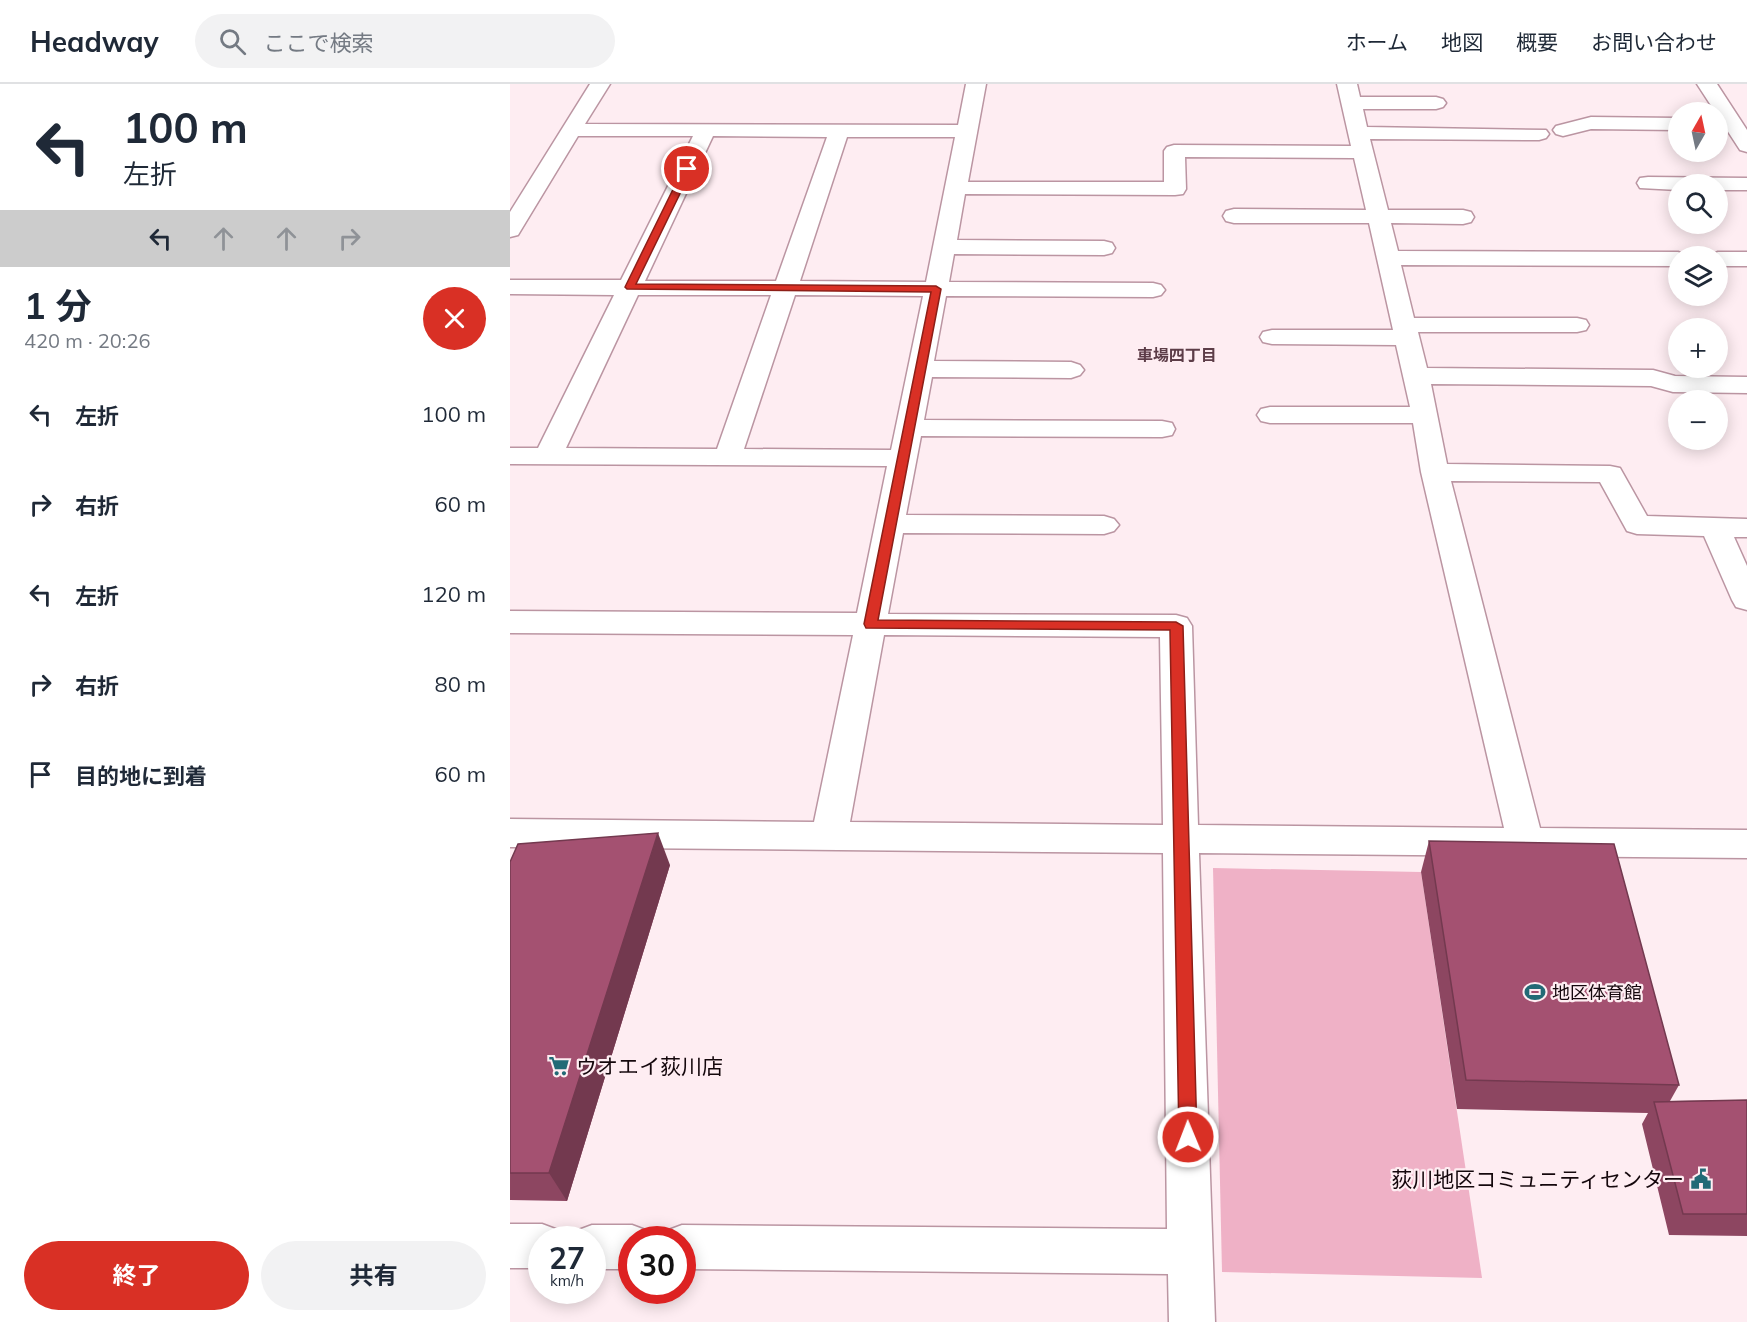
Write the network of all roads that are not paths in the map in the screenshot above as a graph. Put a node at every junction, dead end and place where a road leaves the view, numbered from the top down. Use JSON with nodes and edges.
{"nodes":[{"id":1,"x":600,"y":84,"type":"edge"},
{"id":2,"x":976,"y":84,"type":"edge"},
{"id":3,"x":1707,"y":84,"type":"edge"},
{"id":4,"x":1349,"y":93,"type":"edge"},
{"id":5,"x":1715,"y":102,"type":"edge"},
{"id":6,"x":1436,"y":103,"type":"dead end"},
{"id":7,"x":1668,"y":124,"type":"edge"},
{"id":8,"x":1728,"y":127,"type":"edge"},
{"id":9,"x":572,"y":129,"type":"junction"},
{"id":10,"x":706,"y":130,"type":"junction"},
{"id":11,"x":1563,"y":130,"type":"dead end"},
{"id":12,"x":838,"y":131,"type":"junction"},
{"id":13,"x":967,"y":131,"type":"junction"},
{"id":14,"x":1539,"y":134,"type":"dead end"},
{"id":15,"x":1360,"y":143,"type":"junction"},
{"id":16,"x":1747,"y":146,"type":"edge"},
{"id":17,"x":1648,"y":183,"type":"dead end"},
{"id":18,"x":1747,"y":184,"type":"edge"},
{"id":19,"x":956,"y":188,"type":"junction"},
{"id":20,"x":1234,"y":216,"type":"dead end"},
{"id":21,"x":1378,"y":217,"type":"junction"},
{"id":22,"x":1463,"y":217,"type":"dead end"},
{"id":23,"x":510,"y":230,"type":"edge"},
{"id":24,"x":944,"y":247,"type":"junction"},
{"id":25,"x":1104,"y":248,"type":"dead end"},
{"id":26,"x":1388,"y":258,"type":"junction"},
{"id":27,"x":1668,"y":259,"type":"edge"},
{"id":28,"x":1728,"y":259,"type":"edge"},
{"id":29,"x":1747,"y":259,"type":"edge"},
{"id":30,"x":510,"y":287,"type":"edge"},
{"id":31,"x":630,"y":287,"type":"junction"},
{"id":32,"x":786,"y":288,"type":"junction"},
{"id":33,"x":936,"y":289,"type":"junction"},
{"id":34,"x":1153,"y":290,"type":"dead end"},
{"id":35,"x":1577,"y":326,"type":"dead end"},
{"id":36,"x":1405,"y":331,"type":"junction"},
{"id":37,"x":1272,"y":337,"type":"dead end"},
{"id":38,"x":921,"y":369,"type":"junction"},
{"id":39,"x":1071,"y":370,"type":"dead end"},
{"id":40,"x":1415,"y":376,"type":"junction"},
{"id":41,"x":1747,"y":385,"type":"edge"},
{"id":42,"x":1270,"y":415,"type":"dead end"},
{"id":43,"x":1425,"y":415,"type":"junction"},
{"id":44,"x":909,"y":428,"type":"junction"},
{"id":45,"x":1162,"y":429,"type":"dead end"},
{"id":46,"x":510,"y":456,"type":"edge"},
{"id":47,"x":548,"y":456,"type":"junction"},
{"id":48,"x":728,"y":457,"type":"junction"},
{"id":49,"x":903,"y":458,"type":"junction"},
{"id":50,"x":1435,"y":472,"type":"junction"},
{"id":51,"x":890,"y":524,"type":"junction"},
{"id":52,"x":1104,"y":525,"type":"dead end"},
{"id":53,"x":1715,"y":528,"type":"junction"},
{"id":54,"x":1747,"y":528,"type":"edge"},
{"id":55,"x":1747,"y":600,"type":"edge"},
{"id":56,"x":510,"y":622,"type":"edge"},
{"id":57,"x":871,"y":624,"type":"junction"},
{"id":58,"x":510,"y":833,"type":"edge"},
{"id":59,"x":830,"y":836,"type":"junction"},
{"id":60,"x":1181,"y":840,"type":"junction"},
{"id":61,"x":1526,"y":843,"type":"junction"},
{"id":62,"x":1747,"y":844,"type":"edge"},
{"id":63,"x":510,"y":1246,"type":"edge"},
{"id":64,"x":528,"y":1246,"type":"edge"},
{"id":65,"x":696,"y":1247,"type":"edge"},
{"id":66,"x":1190,"y":1252,"type":"junction"},
{"id":67,"x":1192,"y":1322,"type":"edge"}],
"edges":[{"from":1,"to":9,"type":"street"},
{"from":2,"to":13,"type":"street"},
{"from":3,"to":5,"type":"street"},
{"from":4,"to":6,"type":"street"},
{"from":4,"to":15,"type":"street"},
{"from":7,"to":11,"type":"street"},
{"from":8,"to":16,"type":"street"},
{"from":9,"to":10,"type":"street"},
{"from":9,"to":23,"type":"street"},
{"from":10,"to":12,"type":"street"},
{"from":10,"to":31,"type":"street"},
{"from":12,"to":13,"type":"street"},
{"from":12,"to":32,"type":"street"},
{"from":13,"to":19,"type":"street"},
{"from":14,"to":15,"type":"street"},
{"from":15,"to":19,"type":"street"},
{"from":15,"to":21,"type":"street"},
{"from":17,"to":18,"type":"street"},
{"from":19,"to":24,"type":"street"},
{"from":20,"to":21,"type":"street"},
{"from":21,"to":22,"type":"street"},
{"from":21,"to":26,"type":"street"},
{"from":24,"to":25,"type":"street"},
{"from":24,"to":33,"type":"street"},
{"from":26,"to":27,"type":"street"},
{"from":26,"to":36,"type":"street"},
{"from":28,"to":29,"type":"street"},
{"from":30,"to":31,"type":"street"},
{"from":31,"to":32,"type":"street"},
{"from":31,"to":47,"type":"street"},
{"from":32,"to":33,"type":"street"},
{"from":32,"to":48,"type":"street"},
{"from":33,"to":34,"type":"street"},
{"from":33,"to":38,"type":"street"},
{"from":35,"to":36,"type":"street"},
{"from":36,"to":37,"type":"street"},
{"from":36,"to":40,"type":"street"},
{"from":38,"to":39,"type":"street"},
{"from":38,"to":44,"type":"street"},
{"from":40,"to":41,"type":"street"},
{"from":40,"to":43,"type":"street"},
{"from":42,"to":43,"type":"street"},
{"from":43,"to":50,"type":"street"},
{"from":44,"to":45,"type":"street"},
{"from":44,"to":49,"type":"street"},
{"from":46,"to":47,"type":"street"},
{"from":47,"to":48,"type":"street"},
{"from":48,"to":49,"type":"street"},
{"from":49,"to":51,"type":"street"},
{"from":50,"to":53,"type":"street"},
{"from":50,"to":61,"type":"street"},
{"from":51,"to":52,"type":"street"},
{"from":51,"to":57,"type":"street"},
{"from":53,"to":54,"type":"street"},
{"from":53,"to":55,"type":"street"},
{"from":56,"to":57,"type":"street"},
{"from":57,"to":59,"type":"street"},
{"from":57,"to":60,"type":"street"},
{"from":58,"to":59,"type":"street"},
{"from":59,"to":60,"type":"street"},
{"from":60,"to":61,"type":"street"},
{"from":60,"to":66,"type":"street"},
{"from":61,"to":62,"type":"street"},
{"from":63,"to":64,"type":"street"},
{"from":65,"to":66,"type":"street"},
{"from":66,"to":67,"type":"street"}]}
